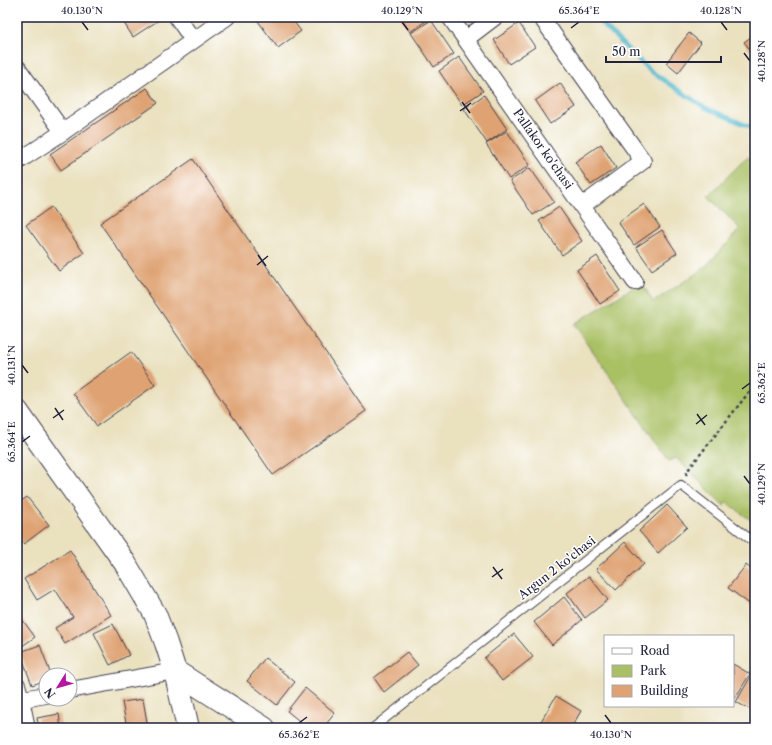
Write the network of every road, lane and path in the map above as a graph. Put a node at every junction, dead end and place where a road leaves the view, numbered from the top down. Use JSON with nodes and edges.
{"nodes":[{"id":1,"x":177,"y":17,"type":"edge"},
{"id":2,"x":226,"y":17,"type":"edge"},
{"id":3,"x":450,"y":17,"type":"edge"},
{"id":4,"x":495,"y":17,"type":"edge"},
{"id":5,"x":541,"y":17,"type":"edge"},
{"id":6,"x":466,"y":39,"type":"junction"},
{"id":7,"x":193,"y":40,"type":"junction"},
{"id":8,"x":17,"y":67,"type":"edge"},
{"id":9,"x":63,"y":132,"type":"junction"},
{"id":10,"x":17,"y":162,"type":"edge"},
{"id":11,"x":582,"y":206,"type":"junction"},
{"id":12,"x":635,"y":282,"type":"dead end"},
{"id":13,"x":755,"y":388,"type":"edge"},
{"id":14,"x":17,"y":411,"type":"edge"},
{"id":15,"x":681,"y":485,"type":"junction"},
{"id":16,"x":755,"y":543,"type":"edge"},
{"id":17,"x":175,"y":671,"type":"junction"},
{"id":18,"x":78,"y":689,"type":"edge"},
{"id":19,"x":18,"y":695,"type":"edge"},
{"id":20,"x":38,"y":695,"type":"edge"},
{"id":21,"x":27,"y":728,"type":"edge"},
{"id":22,"x":188,"y":728,"type":"edge"},
{"id":23,"x":264,"y":728,"type":"edge"},
{"id":24,"x":373,"y":728,"type":"edge"}],
"edges":[{"from":1,"to":7,"type":"street"},
{"from":2,"to":7,"type":"street"},
{"from":3,"to":6,"type":"street","name":"Pallakor ko'chasi"},
{"from":4,"to":6,"type":"street"},
{"from":5,"to":11,"type":"street"},
{"from":6,"to":11,"type":"street","name":"Pallakor ko'chasi"},
{"from":7,"to":9,"type":"street"},
{"from":8,"to":9,"type":"street"},
{"from":9,"to":10,"type":"street"},
{"from":11,"to":12,"type":"street","name":"Pallakor ko'chasi"},
{"from":13,"to":15,"type":"path"},
{"from":14,"to":17,"type":"main road"},
{"from":15,"to":16,"type":"lane"},
{"from":15,"to":24,"type":"lane","name":"Argun 2 ko'chasi"},
{"from":17,"to":18,"type":"street"},
{"from":17,"to":22,"type":"main road"},
{"from":17,"to":23,"type":"main road"},
{"from":19,"to":20,"type":"street"},
{"from":19,"to":21,"type":"street"}]}
